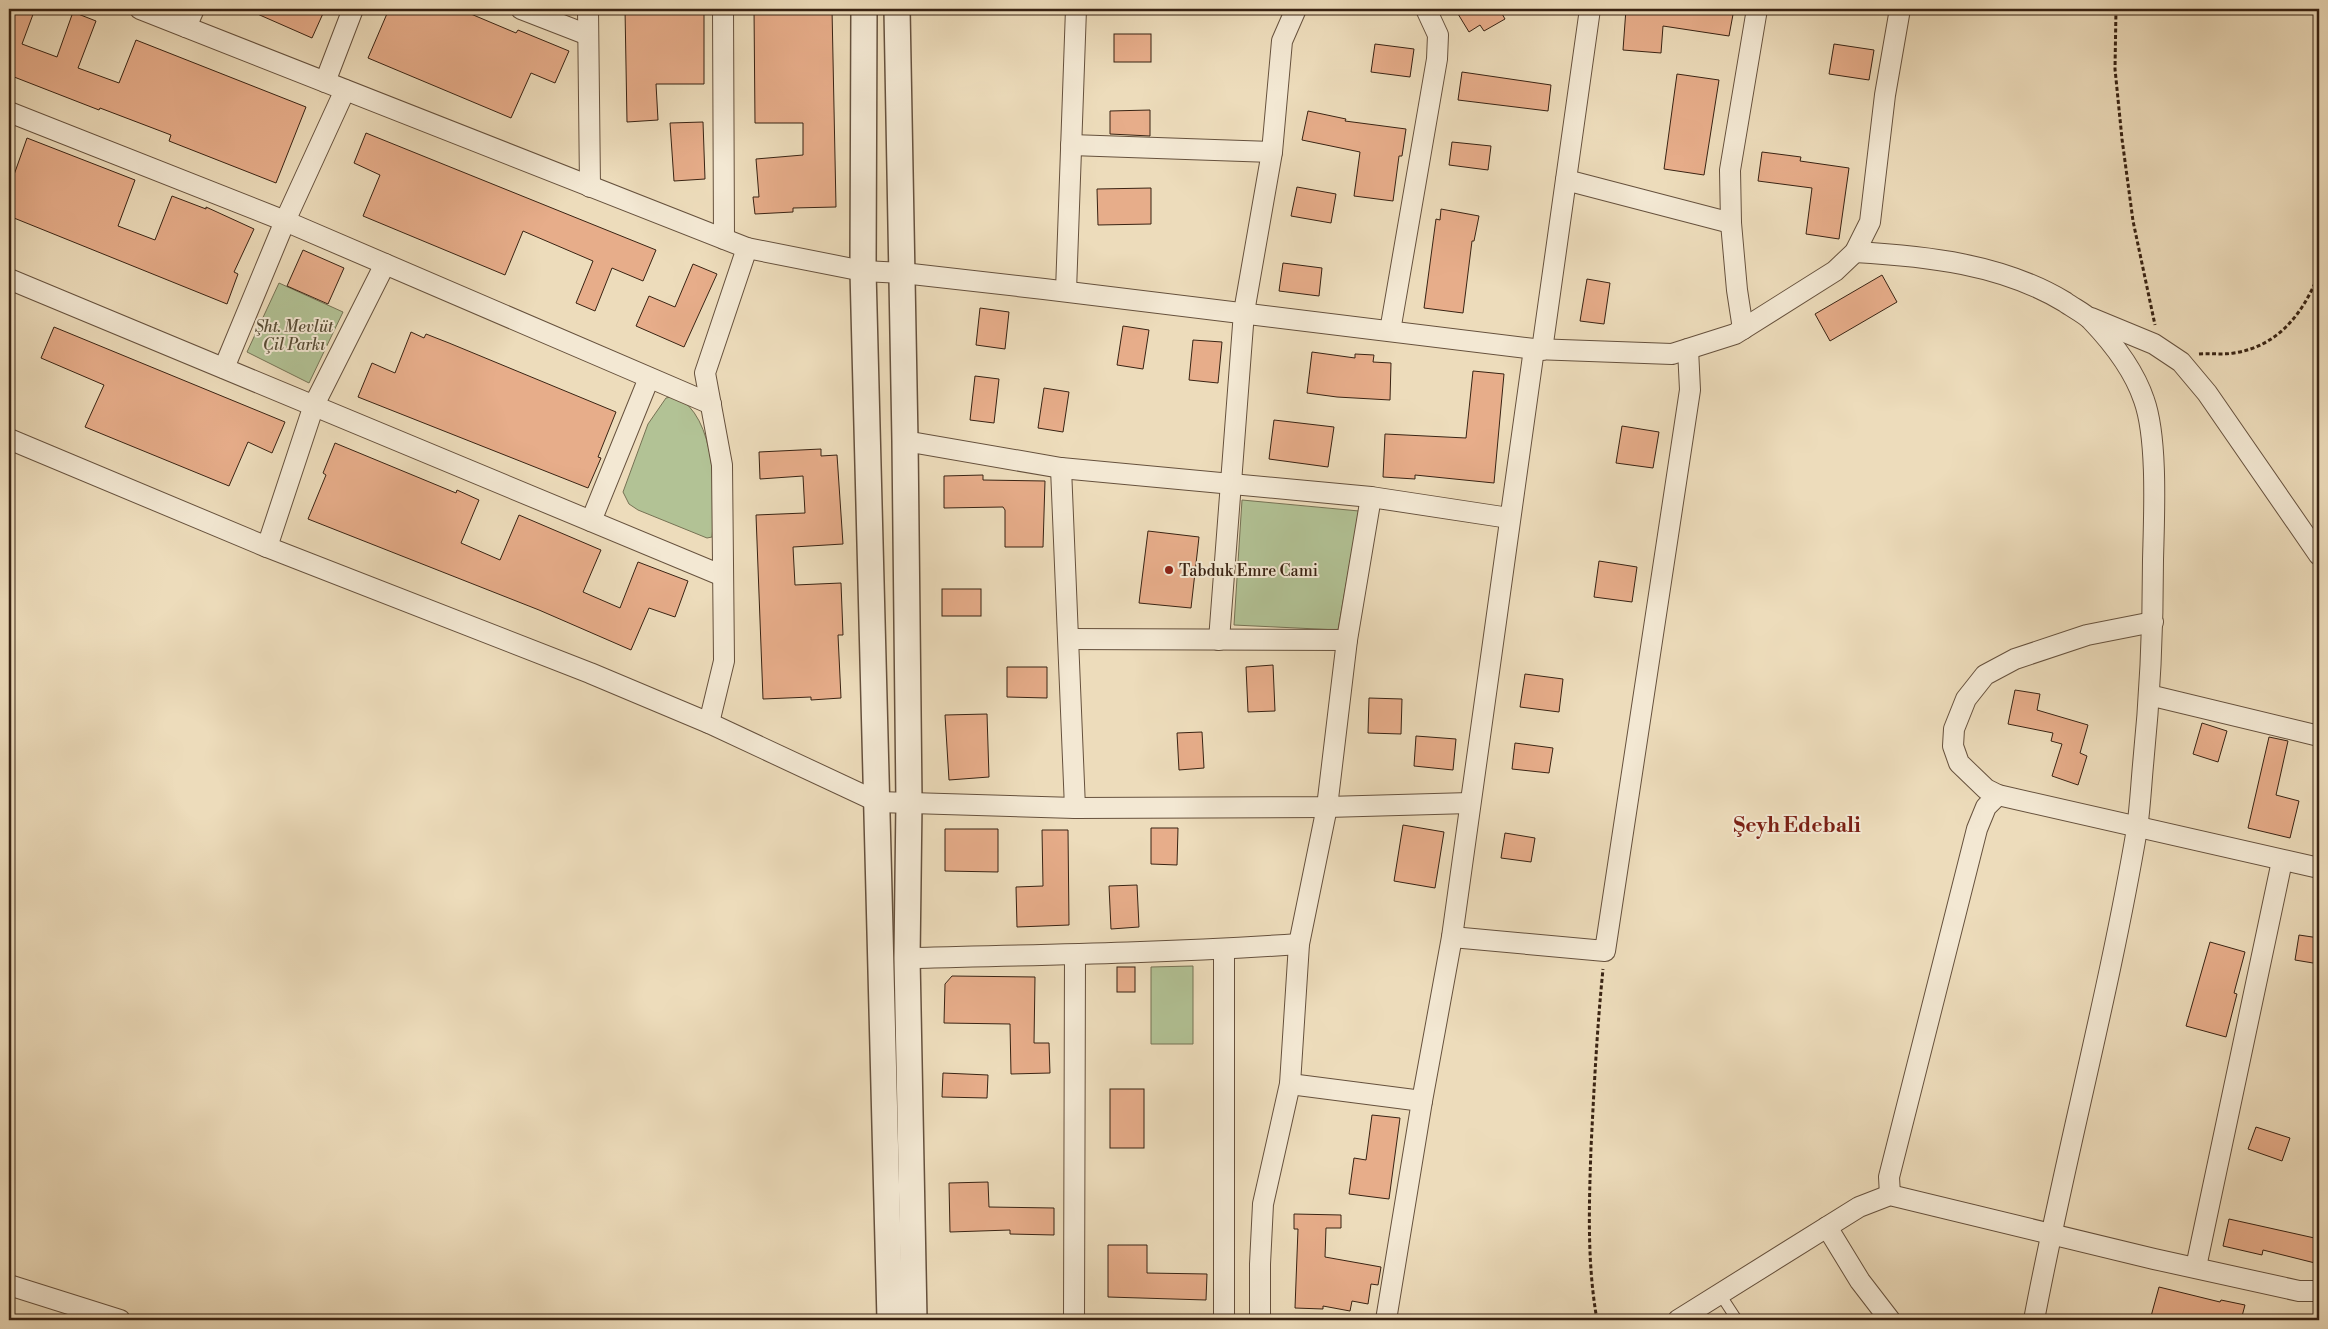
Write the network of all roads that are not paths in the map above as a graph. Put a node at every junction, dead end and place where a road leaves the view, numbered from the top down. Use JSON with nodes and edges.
{"nodes":[{"id":1,"x":140,"y":9,"type":"edge"},
{"id":2,"x":353,"y":9,"type":"edge"},
{"id":3,"x":521,"y":9,"type":"edge"},
{"id":4,"x":588,"y":9,"type":"edge"},
{"id":5,"x":723,"y":9,"type":"edge"},
{"id":6,"x":864,"y":9,"type":"edge"},
{"id":7,"x":897,"y":9,"type":"edge"},
{"id":8,"x":1076,"y":9,"type":"edge"},
{"id":9,"x":1296,"y":9,"type":"edge"},
{"id":10,"x":1426,"y":9,"type":"edge"},
{"id":11,"x":1590,"y":9,"type":"edge"},
{"id":12,"x":1757,"y":9,"type":"edge"},
{"id":13,"x":1900,"y":9,"type":"edge"},
{"id":14,"x":190,"y":18,"type":"edge"},
{"id":15,"x":588,"y":34,"type":"junction"},
{"id":16,"x":325,"y":82,"type":"junction"},
{"id":17,"x":345,"y":90,"type":"junction"},
{"id":18,"x":9,"y":113,"type":"edge"},
{"id":19,"x":1071,"y":146,"type":"junction"},
{"id":20,"x":1272,"y":152,"type":"junction"},
{"id":21,"x":1566,"y":180,"type":"junction"},
{"id":22,"x":590,"y":186,"type":"junction"},
{"id":23,"x":285,"y":220,"type":"junction"},
{"id":24,"x":1731,"y":223,"type":"junction"},
{"id":25,"x":724,"y":239,"type":"junction"},
{"id":26,"x":747,"y":248,"type":"junction"},
{"id":27,"x":1855,"y":252,"type":"junction"},
{"id":28,"x":385,"y":264,"type":"junction"},
{"id":29,"x":863,"y":271,"type":"junction"},
{"id":30,"x":902,"y":273,"type":"junction"},
{"id":31,"x":9,"y":278,"type":"edge"},
{"id":32,"x":1066,"y":291,"type":"junction"},
{"id":33,"x":1244,"y":312,"type":"junction"},
{"id":34,"x":2089,"y":318,"type":"junction"},
{"id":35,"x":1743,"y":329,"type":"junction"},
{"id":36,"x":1390,"y":331,"type":"junction"},
{"id":37,"x":1538,"y":349,"type":"junction"},
{"id":38,"x":1688,"y":349,"type":"junction"},
{"id":39,"x":224,"y":368,"type":"junction"},
{"id":40,"x":650,"y":378,"type":"junction"},
{"id":41,"x":711,"y":404,"type":"junction"},
{"id":42,"x":314,"y":405,"type":"junction"},
{"id":43,"x":905,"y":442,"type":"junction"},
{"id":44,"x":11,"y":444,"type":"edge"},
{"id":45,"x":1061,"y":468,"type":"junction"},
{"id":46,"x":1230,"y":484,"type":"junction"},
{"id":47,"x":1371,"y":497,"type":"junction"},
{"id":48,"x":1509,"y":518,"type":"junction"},
{"id":49,"x":591,"y":521,"type":"junction"},
{"id":50,"x":267,"y":546,"type":"junction"},
{"id":51,"x":2319,"y":555,"type":"edge"},
{"id":52,"x":723,"y":576,"type":"junction"},
{"id":53,"x":2153,"y":622,"type":"junction"},
{"id":54,"x":1069,"y":640,"type":"junction"},
{"id":55,"x":1219,"y":640,"type":"junction"},
{"id":56,"x":1347,"y":640,"type":"junction"},
{"id":57,"x":2149,"y":695,"type":"junction"},
{"id":58,"x":709,"y":722,"type":"junction"},
{"id":59,"x":2319,"y":736,"type":"edge"},
{"id":60,"x":1998,"y":795,"type":"junction"},
{"id":61,"x":878,"y":802,"type":"junction"},
{"id":62,"x":909,"y":802,"type":"junction"},
{"id":63,"x":1470,"y":803,"type":"junction"},
{"id":64,"x":1327,"y":807,"type":"junction"},
{"id":65,"x":1074,"y":808,"type":"junction"},
{"id":66,"x":2137,"y":827,"type":"junction"},
{"id":67,"x":2282,"y":861,"type":"junction"},
{"id":68,"x":2319,"y":868,"type":"edge"},
{"id":69,"x":1452,"y":937,"type":"junction"},
{"id":70,"x":1299,"y":944,"type":"junction"},
{"id":71,"x":1224,"y":949,"type":"junction"},
{"id":72,"x":1075,"y":954,"type":"junction"},
{"id":73,"x":907,"y":958,"type":"junction"},
{"id":74,"x":1290,"y":1084,"type":"junction"},
{"id":75,"x":1422,"y":1101,"type":"junction"},
{"id":76,"x":1890,"y":1195,"type":"junction"},
{"id":77,"x":1828,"y":1227,"type":"junction"},
{"id":78,"x":2050,"y":1234,"type":"junction"},
{"id":79,"x":2196,"y":1267,"type":"junction"},
{"id":80,"x":9,"y":1285,"type":"edge"},
{"id":81,"x":2319,"y":1291,"type":"edge"},
{"id":82,"x":1720,"y":1294,"type":"junction"},
{"id":83,"x":120,"y":1320,"type":"edge"},
{"id":84,"x":890,"y":1320,"type":"edge"},
{"id":85,"x":914,"y":1320,"type":"edge"},
{"id":86,"x":1074,"y":1320,"type":"edge"},
{"id":87,"x":1224,"y":1320,"type":"edge"},
{"id":88,"x":1260,"y":1320,"type":"edge"},
{"id":89,"x":1386,"y":1320,"type":"edge"},
{"id":90,"x":1678,"y":1320,"type":"edge"},
{"id":91,"x":1737,"y":1320,"type":"edge"},
{"id":92,"x":1890,"y":1320,"type":"edge"},
{"id":93,"x":2020,"y":1320,"type":"edge"},
{"id":94,"x":2034,"y":1320,"type":"edge"}],
"edges":[{"from":1,"to":14,"type":"street"},
{"from":2,"to":16,"type":"street"},
{"from":3,"to":15,"type":"street"},
{"from":4,"to":15,"type":"street"},
{"from":5,"to":25,"type":"street"},
{"from":6,"to":29,"type":"street"},
{"from":7,"to":30,"type":"street"},
{"from":8,"to":19,"type":"street"},
{"from":9,"to":20,"type":"street"},
{"from":10,"to":36,"type":"street"},
{"from":11,"to":21,"type":"street"},
{"from":12,"to":24,"type":"street"},
{"from":13,"to":27,"type":"street"},
{"from":14,"to":16,"type":"street"},
{"from":15,"to":22,"type":"street"},
{"from":16,"to":17,"type":"street"},
{"from":17,"to":22,"type":"street"},
{"from":17,"to":23,"type":"street"},
{"from":18,"to":23,"type":"street"},
{"from":19,"to":20,"type":"street"},
{"from":19,"to":32,"type":"street"},
{"from":20,"to":33,"type":"street"},
{"from":21,"to":24,"type":"street"},
{"from":21,"to":37,"type":"street"},
{"from":22,"to":25,"type":"street"},
{"from":23,"to":28,"type":"street"},
{"from":23,"to":39,"type":"street"},
{"from":24,"to":35,"type":"street"},
{"from":25,"to":26,"type":"street"},
{"from":26,"to":29,"type":"street"},
{"from":26,"to":41,"type":"street"},
{"from":27,"to":34,"type":"street"},
{"from":27,"to":35,"type":"street"},
{"from":28,"to":40,"type":"street"},
{"from":28,"to":42,"type":"street"},
{"from":29,"to":30,"type":"street"},
{"from":29,"to":61,"type":"street"},
{"from":30,"to":32,"type":"street"},
{"from":30,"to":43,"type":"street"},
{"from":31,"to":39,"type":"street"},
{"from":32,"to":33,"type":"street"},
{"from":33,"to":36,"type":"street"},
{"from":33,"to":46,"type":"street"},
{"from":34,"to":51,"type":"street"},
{"from":34,"to":53,"type":"street"},
{"from":35,"to":38,"type":"street"},
{"from":36,"to":37,"type":"street"},
{"from":37,"to":38,"type":"street"},
{"from":37,"to":48,"type":"street"},
{"from":38,"to":69,"type":"street"},
{"from":39,"to":42,"type":"street"},
{"from":40,"to":41,"type":"street"},
{"from":40,"to":49,"type":"street"},
{"from":41,"to":52,"type":"street"},
{"from":42,"to":49,"type":"street"},
{"from":42,"to":50,"type":"street"},
{"from":43,"to":45,"type":"street"},
{"from":43,"to":62,"type":"street"},
{"from":44,"to":50,"type":"street"},
{"from":45,"to":46,"type":"street"},
{"from":45,"to":54,"type":"street"},
{"from":46,"to":47,"type":"street"},
{"from":46,"to":55,"type":"street"},
{"from":47,"to":48,"type":"street"},
{"from":47,"to":56,"type":"street"},
{"from":48,"to":63,"type":"street"},
{"from":49,"to":52,"type":"street"},
{"from":50,"to":58,"type":"street"},
{"from":52,"to":58,"type":"street"},
{"from":53,"to":57,"type":"street"},
{"from":53,"to":60,"type":"street"},
{"from":54,"to":55,"type":"street"},
{"from":54,"to":65,"type":"street"},
{"from":55,"to":56,"type":"street"},
{"from":56,"to":64,"type":"street"},
{"from":57,"to":59,"type":"street"},
{"from":57,"to":66,"type":"street"},
{"from":58,"to":61,"type":"street"},
{"from":60,"to":66,"type":"street"},
{"from":60,"to":76,"type":"street"},
{"from":61,"to":62,"type":"street"},
{"from":61,"to":84,"type":"street"},
{"from":62,"to":65,"type":"street"},
{"from":62,"to":73,"type":"street"},
{"from":63,"to":64,"type":"street"},
{"from":63,"to":69,"type":"street"},
{"from":64,"to":65,"type":"street"},
{"from":64,"to":70,"type":"street"},
{"from":66,"to":67,"type":"street"},
{"from":66,"to":78,"type":"street"},
{"from":67,"to":68,"type":"street"},
{"from":67,"to":79,"type":"street"},
{"from":69,"to":75,"type":"street"},
{"from":70,"to":71,"type":"street"},
{"from":70,"to":74,"type":"street"},
{"from":71,"to":72,"type":"street"},
{"from":71,"to":87,"type":"street"},
{"from":72,"to":73,"type":"street"},
{"from":72,"to":86,"type":"street"},
{"from":73,"to":85,"type":"street"},
{"from":74,"to":75,"type":"street"},
{"from":74,"to":88,"type":"street"},
{"from":75,"to":89,"type":"street"},
{"from":76,"to":77,"type":"street"},
{"from":76,"to":78,"type":"street"},
{"from":77,"to":82,"type":"street"},
{"from":77,"to":92,"type":"street"},
{"from":78,"to":79,"type":"street"},
{"from":78,"to":93,"type":"street"},
{"from":78,"to":94,"type":"street"},
{"from":79,"to":81,"type":"street"},
{"from":80,"to":83,"type":"street"},
{"from":82,"to":90,"type":"street"},
{"from":82,"to":91,"type":"lane"}]}
